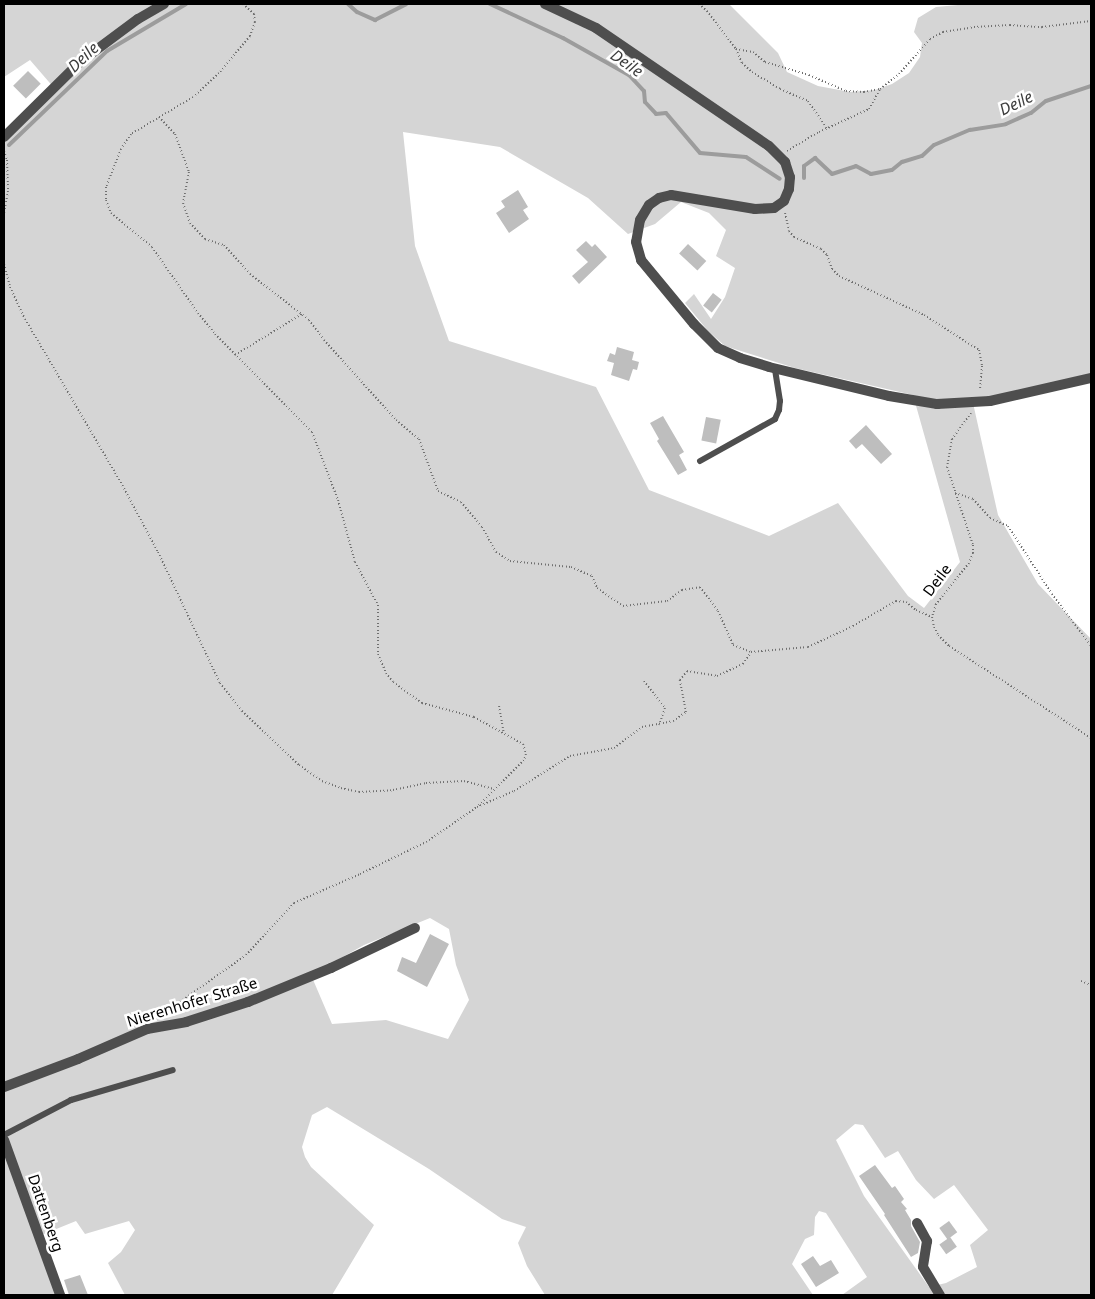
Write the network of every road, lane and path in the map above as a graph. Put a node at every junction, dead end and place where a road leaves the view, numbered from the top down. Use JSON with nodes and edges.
{"nodes":[{"id":1,"x":164,"y":4,"type":"edge"},
{"id":2,"x":243,"y":4,"type":"edge"},
{"id":3,"x":545,"y":4,"type":"edge"},
{"id":4,"x":699,"y":4,"type":"edge"},
{"id":5,"x":1091,"y":21,"type":"edge"},
{"id":6,"x":736,"y":50,"type":"junction"},
{"id":7,"x":880,"y":89,"type":"junction"},
{"id":8,"x":159,"y":116,"type":"junction"},
{"id":9,"x":827,"y":128,"type":"junction"},
{"id":10,"x":4,"y":137,"type":"edge"},
{"id":11,"x":4,"y":151,"type":"edge"},
{"id":12,"x":780,"y":155,"type":"junction"},
{"id":13,"x":779,"y":206,"type":"junction"},
{"id":14,"x":4,"y":214,"type":"edge"},
{"id":15,"x":4,"y":264,"type":"edge"},
{"id":16,"x":302,"y":314,"type":"junction"},
{"id":17,"x":234,"y":355,"type":"junction"},
{"id":18,"x":776,"y":368,"type":"junction"},
{"id":19,"x":1091,"y":378,"type":"edge"},
{"id":20,"x":978,"y":403,"type":"junction"},
{"id":21,"x":700,"y":461,"type":"dead end"},
{"id":22,"x":955,"y":493,"type":"junction"},
{"id":23,"x":932,"y":617,"type":"junction"},
{"id":24,"x":1091,"y":646,"type":"edge"},
{"id":25,"x":751,"y":652,"type":"junction"},
{"id":26,"x":644,"y":681,"type":"dead end"},
{"id":27,"x":499,"y":706,"type":"dead end"},
{"id":28,"x":659,"y":726,"type":"junction"},
{"id":29,"x":504,"y":733,"type":"junction"},
{"id":30,"x":1091,"y":738,"type":"edge"},
{"id":31,"x":493,"y":790,"type":"junction"},
{"id":32,"x":477,"y":808,"type":"junction"},
{"id":33,"x":415,"y":928,"type":"dead end"},
{"id":34,"x":1081,"y":980,"type":"dead end"},
{"id":35,"x":1091,"y":985,"type":"edge"},
{"id":36,"x":157,"y":1026,"type":"junction"},
{"id":37,"x":173,"y":1070,"type":"dead end"},
{"id":38,"x":4,"y":1087,"type":"edge"},
{"id":39,"x":4,"y":1135,"type":"edge"},
{"id":40,"x":4,"y":1140,"type":"edge"},
{"id":41,"x":917,"y":1223,"type":"dead end"},
{"id":42,"x":60,"y":1295,"type":"edge"},
{"id":43,"x":940,"y":1295,"type":"edge"}],
"edges":[{"from":1,"to":10,"type":"street"},
{"from":2,"to":8,"type":"path"},
{"from":3,"to":12,"type":"street"},
{"from":4,"to":6,"type":"path"},
{"from":5,"to":7,"type":"path"},
{"from":6,"to":7,"type":"path"},
{"from":6,"to":9,"type":"path"},
{"from":7,"to":9,"type":"path"},
{"from":8,"to":16,"type":"path"},
{"from":8,"to":17,"type":"path"},
{"from":9,"to":12,"type":"path"},
{"from":11,"to":14,"type":"path"},
{"from":12,"to":13,"type":"street"},
{"from":13,"to":18,"type":"street"},
{"from":13,"to":20,"type":"path"},
{"from":15,"to":31,"type":"path"},
{"from":16,"to":17,"type":"path"},
{"from":16,"to":25,"type":"path"},
{"from":17,"to":29,"type":"path"},
{"from":18,"to":20,"type":"street"},
{"from":18,"to":21,"type":"lane"},
{"from":19,"to":20,"type":"street"},
{"from":20,"to":22,"type":"path","name":"Deile"},
{"from":22,"to":23,"type":"path","name":"Deile"},
{"from":22,"to":24,"type":"path"},
{"from":23,"to":25,"type":"path"},
{"from":23,"to":30,"type":"path","name":"Deile"},
{"from":25,"to":28,"type":"path"},
{"from":26,"to":28,"type":"path"},
{"from":27,"to":29,"type":"path"},
{"from":28,"to":32,"type":"path"},
{"from":29,"to":31,"type":"path"},
{"from":31,"to":32,"type":"path"},
{"from":32,"to":36,"type":"path"},
{"from":33,"to":36,"type":"street","name":"Nierenhofer Straße"},
{"from":34,"to":35,"type":"path"},
{"from":36,"to":38,"type":"street","name":"Nierenhofer Straße"},
{"from":37,"to":39,"type":"lane"},
{"from":40,"to":42,"type":"street","name":"Dattenberg"},
{"from":41,"to":43,"type":"street"}]}
